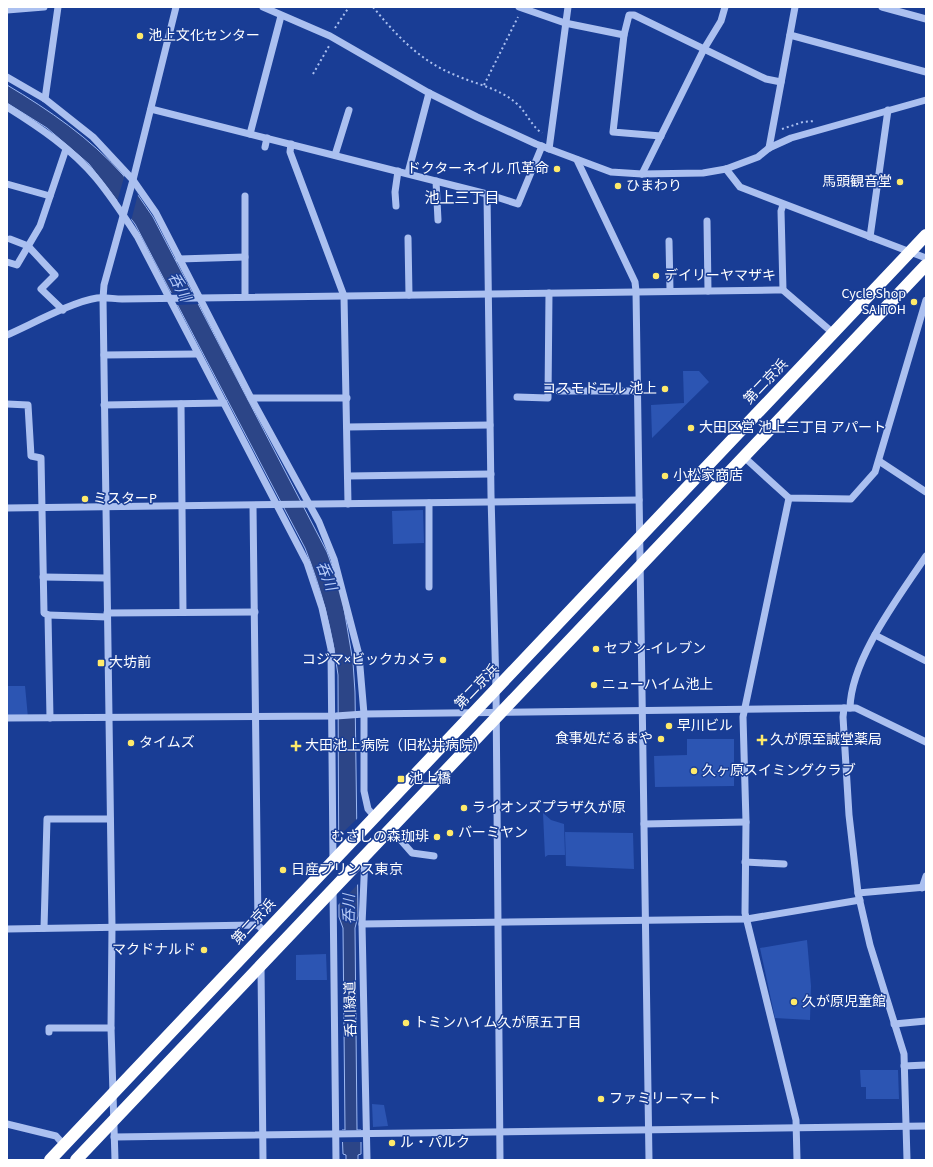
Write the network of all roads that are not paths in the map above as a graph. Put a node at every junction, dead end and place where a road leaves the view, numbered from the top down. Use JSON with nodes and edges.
{"nodes":[{"id":1,"x":44,"y":7,"type":"edge"},
{"id":2,"x":58,"y":7,"type":"edge"},
{"id":3,"x":176,"y":7,"type":"edge"},
{"id":4,"x":263,"y":7,"type":"edge"},
{"id":5,"x":568,"y":7,"type":"edge"},
{"id":6,"x":725,"y":7,"type":"edge"},
{"id":7,"x":795,"y":7,"type":"edge"},
{"id":8,"x":882,"y":7,"type":"edge"},
{"id":9,"x":521,"y":8,"type":"edge"},
{"id":10,"x":7,"y":10,"type":"edge"},
{"id":11,"x":282,"y":16,"type":"junction"},
{"id":12,"x":926,"y":19,"type":"edge"},
{"id":13,"x":565,"y":23,"type":"junction"},
{"id":14,"x":624,"y":35,"type":"junction"},
{"id":15,"x":790,"y":35,"type":"junction"},
{"id":16,"x":704,"y":49,"type":"junction"},
{"id":17,"x":926,"y":72,"type":"edge"},
{"id":18,"x":7,"y":77,"type":"edge"},
{"id":19,"x":781,"y":82,"type":"junction"},
{"id":20,"x":429,"y":92,"type":"junction"},
{"id":21,"x":45,"y":99,"type":"junction"},
{"id":22,"x":926,"y":100,"type":"edge"},
{"id":23,"x":7,"y":107,"type":"edge"},
{"id":24,"x":151,"y":109,"type":"junction"},
{"id":25,"x":349,"y":110,"type":"dead end"},
{"id":26,"x":888,"y":110,"type":"junction"},
{"id":27,"x":250,"y":134,"type":"junction"},
{"id":28,"x":660,"y":136,"type":"junction"},
{"id":29,"x":267,"y":138,"type":"junction"},
{"id":30,"x":290,"y":144,"type":"junction"},
{"id":31,"x":265,"y":147,"type":"dead end"},
{"id":32,"x":545,"y":147,"type":"junction"},
{"id":33,"x":769,"y":148,"type":"junction"},
{"id":34,"x":66,"y":149,"type":"junction"},
{"id":35,"x":335,"y":155,"type":"junction"},
{"id":36,"x":577,"y":160,"type":"junction"},
{"id":37,"x":726,"y":169,"type":"junction"},
{"id":38,"x":398,"y":171,"type":"junction"},
{"id":39,"x":408,"y":173,"type":"junction"},
{"id":40,"x":642,"y":174,"type":"junction"},
{"id":41,"x":436,"y":181,"type":"junction"},
{"id":42,"x":132,"y":182,"type":"junction"},
{"id":43,"x":7,"y":184,"type":"edge"},
{"id":44,"x":487,"y":194,"type":"junction"},
{"id":45,"x":50,"y":196,"type":"junction"},
{"id":46,"x":246,"y":196,"type":"dead end"},
{"id":47,"x":784,"y":205,"type":"junction"},
{"id":48,"x":396,"y":206,"type":"dead end"},
{"id":49,"x":124,"y":213,"type":"junction"},
{"id":50,"x":438,"y":220,"type":"dead end"},
{"id":51,"x":707,"y":222,"type":"dead end"},
{"id":52,"x":926,"y":236,"type":"edge"},
{"id":53,"x":870,"y":237,"type":"junction"},
{"id":54,"x":408,"y":238,"type":"dead end"},
{"id":55,"x":10,"y":239,"type":"dead end"},
{"id":56,"x":669,"y":241,"type":"dead end"},
{"id":57,"x":28,"y":246,"type":"junction"},
{"id":58,"x":910,"y":252,"type":"junction"},
{"id":59,"x":245,"y":257,"type":"junction"},
{"id":60,"x":926,"y":258,"type":"edge"},
{"id":61,"x":179,"y":259,"type":"junction"},
{"id":62,"x":7,"y":262,"type":"edge"},
{"id":63,"x":926,"y":265,"type":"edge"},
{"id":64,"x":670,"y":290,"type":"junction"},
{"id":65,"x":708,"y":290,"type":"junction"},
{"id":66,"x":783,"y":290,"type":"junction"},
{"id":67,"x":636,"y":291,"type":"junction"},
{"id":68,"x":549,"y":293,"type":"junction"},
{"id":69,"x":488,"y":294,"type":"junction"},
{"id":70,"x":409,"y":295,"type":"junction"},
{"id":71,"x":245,"y":296,"type":"junction"},
{"id":72,"x":344,"y":296,"type":"junction"},
{"id":73,"x":103,"y":298,"type":"junction"},
{"id":74,"x":171,"y":298,"type":"junction"},
{"id":75,"x":198,"y":298,"type":"junction"},
{"id":76,"x":926,"y":300,"type":"edge"},
{"id":77,"x":63,"y":310,"type":"junction"},
{"id":78,"x":833,"y":333,"type":"junction"},
{"id":79,"x":7,"y":335,"type":"edge"},
{"id":80,"x":198,"y":354,"type":"junction"},
{"id":81,"x":104,"y":355,"type":"junction"},
{"id":82,"x":559,"y":391,"type":"dead end"},
{"id":83,"x":638,"y":391,"type":"junction"},
{"id":84,"x":517,"y":397,"type":"dead end"},
{"id":85,"x":251,"y":398,"type":"junction"},
{"id":86,"x":347,"y":398,"type":"junction"},
{"id":87,"x":224,"y":403,"type":"junction"},
{"id":88,"x":7,"y":404,"type":"edge"},
{"id":89,"x":181,"y":404,"type":"junction"},
{"id":90,"x":104,"y":405,"type":"junction"},
{"id":91,"x":490,"y":425,"type":"junction"},
{"id":92,"x":347,"y":427,"type":"junction"},
{"id":93,"x":744,"y":457,"type":"junction"},
{"id":94,"x":879,"y":461,"type":"junction"},
{"id":95,"x":490,"y":474,"type":"junction"},
{"id":96,"x":348,"y":476,"type":"junction"},
{"id":97,"x":926,"y":492,"type":"edge"},
{"id":98,"x":789,"y":498,"type":"junction"},
{"id":99,"x":639,"y":500,"type":"junction"},
{"id":100,"x":491,"y":502,"type":"junction"},
{"id":101,"x":429,"y":503,"type":"junction"},
{"id":102,"x":348,"y":504,"type":"junction"},
{"id":103,"x":307,"y":505,"type":"junction"},
{"id":104,"x":253,"y":506,"type":"junction"},
{"id":105,"x":278,"y":506,"type":"junction"},
{"id":106,"x":181,"y":507,"type":"junction"},
{"id":107,"x":7,"y":508,"type":"edge"},
{"id":108,"x":43,"y":508,"type":"junction"},
{"id":109,"x":105,"y":508,"type":"junction"},
{"id":110,"x":639,"y":537,"type":"junction"},
{"id":111,"x":926,"y":556,"type":"edge"},
{"id":112,"x":918,"y":567,"type":"junction"},
{"id":113,"x":639,"y":568,"type":"junction"},
{"id":114,"x":926,"y":569,"type":"edge"},
{"id":115,"x":43,"y":577,"type":"junction"},
{"id":116,"x":106,"y":578,"type":"junction"},
{"id":117,"x":429,"y":587,"type":"dead end"},
{"id":118,"x":183,"y":612,"type":"junction"},
{"id":119,"x":255,"y":612,"type":"junction"},
{"id":120,"x":48,"y":615,"type":"junction"},
{"id":121,"x":107,"y":615,"type":"junction"},
{"id":122,"x":876,"y":635,"type":"junction"},
{"id":123,"x":926,"y":661,"type":"edge"},
{"id":124,"x":496,"y":689,"type":"junction"},
{"id":125,"x":847,"y":708,"type":"junction"},
{"id":126,"x":745,"y":710,"type":"junction"},
{"id":127,"x":642,"y":711,"type":"junction"},
{"id":128,"x":473,"y":713,"type":"junction"},
{"id":129,"x":361,"y":715,"type":"junction"},
{"id":130,"x":497,"y":715,"type":"junction"},
{"id":131,"x":257,"y":716,"type":"junction"},
{"id":132,"x":334,"y":716,"type":"junction"},
{"id":133,"x":7,"y":718,"type":"edge"},
{"id":134,"x":50,"y":718,"type":"junction"},
{"id":135,"x":108,"y":718,"type":"junction"},
{"id":136,"x":926,"y":742,"type":"edge"},
{"id":137,"x":375,"y":817,"type":"junction"},
{"id":138,"x":110,"y":819,"type":"junction"},
{"id":139,"x":746,"y":822,"type":"junction"},
{"id":140,"x":644,"y":824,"type":"junction"},
{"id":141,"x":391,"y":829,"type":"junction"},
{"id":142,"x":434,"y":856,"type":"dead end"},
{"id":143,"x":335,"y":858,"type":"junction"},
{"id":144,"x":362,"y":860,"type":"junction"},
{"id":145,"x":745,"y":862,"type":"junction"},
{"id":146,"x":784,"y":864,"type":"dead end"},
{"id":147,"x":926,"y":876,"type":"edge"},
{"id":148,"x":335,"y":887,"type":"junction"},
{"id":149,"x":924,"y":888,"type":"edge"},
{"id":150,"x":858,"y":893,"type":"junction"},
{"id":151,"x":860,"y":900,"type":"junction"},
{"id":152,"x":747,"y":919,"type":"junction"},
{"id":153,"x":646,"y":921,"type":"junction"},
{"id":154,"x":497,"y":923,"type":"junction"},
{"id":155,"x":362,"y":924,"type":"junction"},
{"id":156,"x":112,"y":927,"type":"junction"},
{"id":157,"x":44,"y":928,"type":"junction"},
{"id":158,"x":262,"y":928,"type":"junction"},
{"id":159,"x":7,"y":929,"type":"edge"},
{"id":160,"x":261,"y":965,"type":"junction"},
{"id":161,"x":926,"y":1021,"type":"edge"},
{"id":162,"x":894,"y":1024,"type":"junction"},
{"id":163,"x":111,"y":1028,"type":"junction"},
{"id":164,"x":49,"y":1032,"type":"dead end"},
{"id":165,"x":926,"y":1065,"type":"edge"},
{"id":166,"x":904,"y":1066,"type":"junction"},
{"id":167,"x":113,"y":1094,"type":"junction"},
{"id":168,"x":114,"y":1120,"type":"junction"},
{"id":169,"x":7,"y":1124,"type":"edge"},
{"id":170,"x":905,"y":1126,"type":"junction"},
{"id":171,"x":926,"y":1126,"type":"edge"},
{"id":172,"x":796,"y":1128,"type":"junction"},
{"id":173,"x":648,"y":1129,"type":"junction"},
{"id":174,"x":499,"y":1131,"type":"junction"},
{"id":175,"x":364,"y":1134,"type":"junction"},
{"id":176,"x":262,"y":1135,"type":"junction"},
{"id":177,"x":338,"y":1135,"type":"junction"},
{"id":178,"x":114,"y":1136,"type":"junction"},
{"id":179,"x":64,"y":1145,"type":"junction"},
{"id":180,"x":50,"y":1160,"type":"edge"},
{"id":181,"x":76,"y":1160,"type":"edge"},
{"id":182,"x":115,"y":1160,"type":"edge"},
{"id":183,"x":263,"y":1160,"type":"edge"},
{"id":184,"x":336,"y":1160,"type":"edge"},
{"id":185,"x":367,"y":1160,"type":"edge"},
{"id":186,"x":500,"y":1160,"type":"edge"},
{"id":187,"x":649,"y":1160,"type":"edge"},
{"id":188,"x":797,"y":1160,"type":"edge"},
{"id":189,"x":907,"y":1160,"type":"edge"}],
"edges":[{"from":1,"to":10,"type":"street"},
{"from":2,"to":21,"type":"street"},
{"from":3,"to":24,"type":"street"},
{"from":4,"to":11,"type":"street"},
{"from":5,"to":13,"type":"street"},
{"from":6,"to":16,"type":"street"},
{"from":7,"to":15,"type":"street"},
{"from":8,"to":12,"type":"street"},
{"from":9,"to":13,"type":"street"},
{"from":11,"to":20,"type":"street"},
{"from":11,"to":27,"type":"street"},
{"from":13,"to":14,"type":"street"},
{"from":13,"to":32,"type":"street"},
{"from":14,"to":16,"type":"street"},
{"from":14,"to":28,"type":"street"},
{"from":15,"to":17,"type":"street"},
{"from":15,"to":19,"type":"street"},
{"from":16,"to":19,"type":"street"},
{"from":16,"to":28,"type":"street"},
{"from":18,"to":21,"type":"street"},
{"from":19,"to":33,"type":"street"},
{"from":20,"to":32,"type":"street"},
{"from":20,"to":39,"type":"street"},
{"from":21,"to":42,"type":"street"},
{"from":22,"to":26,"type":"street"},
{"from":23,"to":34,"type":"street"},
{"from":24,"to":27,"type":"street"},
{"from":24,"to":42,"type":"street"},
{"from":25,"to":35,"type":"street"},
{"from":26,"to":33,"type":"street"},
{"from":26,"to":53,"type":"street"},
{"from":27,"to":29,"type":"street"},
{"from":28,"to":40,"type":"street"},
{"from":29,"to":30,"type":"street"},
{"from":29,"to":31,"type":"street"},
{"from":30,"to":35,"type":"street"},
{"from":30,"to":72,"type":"street"},
{"from":32,"to":36,"type":"street"},
{"from":32,"to":44,"type":"street"},
{"from":33,"to":37,"type":"street"},
{"from":34,"to":45,"type":"street"},
{"from":34,"to":49,"type":"street"},
{"from":35,"to":38,"type":"street"},
{"from":36,"to":40,"type":"street"},
{"from":36,"to":67,"type":"street"},
{"from":37,"to":40,"type":"street"},
{"from":37,"to":47,"type":"street"},
{"from":38,"to":39,"type":"street"},
{"from":38,"to":48,"type":"street"},
{"from":39,"to":41,"type":"street"},
{"from":41,"to":44,"type":"street"},
{"from":41,"to":50,"type":"street"},
{"from":42,"to":49,"type":"street"},
{"from":42,"to":61,"type":"street"},
{"from":43,"to":45,"type":"street"},
{"from":44,"to":69,"type":"street"},
{"from":45,"to":57,"type":"street"},
{"from":46,"to":59,"type":"street"},
{"from":47,"to":53,"type":"street"},
{"from":47,"to":66,"type":"street"},
{"from":49,"to":73,"type":"street"},
{"from":49,"to":74,"type":"street"},
{"from":51,"to":65,"type":"street"},
{"from":52,"to":58,"type":"highway","name":"第二京浜"},
{"from":53,"to":58,"type":"street"},
{"from":54,"to":70,"type":"street"},
{"from":55,"to":57,"type":"street"},
{"from":56,"to":64,"type":"street"},
{"from":57,"to":62,"type":"street"},
{"from":57,"to":77,"type":"street"},
{"from":58,"to":60,"type":"street"},
{"from":58,"to":78,"type":"highway","name":"第二京浜"},
{"from":59,"to":61,"type":"street"},
{"from":59,"to":71,"type":"street"},
{"from":61,"to":75,"type":"street"},
{"from":63,"to":93,"type":"highway"},
{"from":64,"to":65,"type":"street"},
{"from":64,"to":67,"type":"street"},
{"from":65,"to":66,"type":"street"},
{"from":66,"to":78,"type":"street"},
{"from":67,"to":68,"type":"street"},
{"from":67,"to":83,"type":"street"},
{"from":68,"to":69,"type":"street"},
{"from":68,"to":84,"type":"street"},
{"from":69,"to":70,"type":"street"},
{"from":69,"to":91,"type":"street"},
{"from":70,"to":72,"type":"street"},
{"from":71,"to":72,"type":"street"},
{"from":71,"to":75,"type":"street"},
{"from":72,"to":86,"type":"street"},
{"from":73,"to":74,"type":"street"},
{"from":73,"to":77,"type":"street"},
{"from":73,"to":81,"type":"street"},
{"from":74,"to":75,"type":"street"},
{"from":74,"to":80,"type":"street"},
{"from":75,"to":85,"type":"street"},
{"from":76,"to":94,"type":"street"},
{"from":77,"to":79,"type":"street"},
{"from":78,"to":110,"type":"highway","name":"第二京浜"},
{"from":80,"to":81,"type":"street"},
{"from":80,"to":87,"type":"street"},
{"from":81,"to":90,"type":"street"},
{"from":82,"to":83,"type":"street"},
{"from":83,"to":99,"type":"street"},
{"from":85,"to":86,"type":"street"},
{"from":85,"to":103,"type":"street"},
{"from":86,"to":92,"type":"street"},
{"from":87,"to":89,"type":"street"},
{"from":87,"to":105,"type":"street"},
{"from":88,"to":108,"type":"street"},
{"from":89,"to":90,"type":"street"},
{"from":89,"to":106,"type":"street"},
{"from":90,"to":109,"type":"street"},
{"from":91,"to":92,"type":"street"},
{"from":91,"to":95,"type":"street"},
{"from":92,"to":96,"type":"street"},
{"from":93,"to":98,"type":"street"},
{"from":93,"to":113,"type":"highway"},
{"from":94,"to":97,"type":"street"},
{"from":94,"to":98,"type":"street"},
{"from":95,"to":96,"type":"street"},
{"from":95,"to":100,"type":"street"},
{"from":96,"to":102,"type":"street"},
{"from":98,"to":126,"type":"street"},
{"from":99,"to":100,"type":"street"},
{"from":99,"to":110,"type":"street"},
{"from":100,"to":101,"type":"street"},
{"from":100,"to":124,"type":"street"},
{"from":101,"to":102,"type":"street"},
{"from":101,"to":117,"type":"street"},
{"from":102,"to":103,"type":"street"},
{"from":103,"to":105,"type":"street"},
{"from":103,"to":129,"type":"street"},
{"from":104,"to":105,"type":"street"},
{"from":104,"to":106,"type":"street"},
{"from":104,"to":119,"type":"street"},
{"from":105,"to":132,"type":"street"},
{"from":106,"to":109,"type":"street"},
{"from":106,"to":118,"type":"street"},
{"from":107,"to":108,"type":"street"},
{"from":108,"to":109,"type":"street"},
{"from":108,"to":115,"type":"street"},
{"from":109,"to":116,"type":"street"},
{"from":110,"to":113,"type":"street"},
{"from":110,"to":124,"type":"highway","name":"第二京浜"},
{"from":111,"to":112,"type":"street"},
{"from":112,"to":114,"type":"street"},
{"from":112,"to":122,"type":"street"},
{"from":113,"to":127,"type":"street"},
{"from":113,"to":130,"type":"highway"},
{"from":115,"to":116,"type":"street"},
{"from":115,"to":120,"type":"street"},
{"from":116,"to":121,"type":"street"},
{"from":118,"to":119,"type":"street"},
{"from":118,"to":121,"type":"street"},
{"from":119,"to":131,"type":"street"},
{"from":120,"to":121,"type":"street"},
{"from":120,"to":134,"type":"street"},
{"from":121,"to":135,"type":"street"},
{"from":122,"to":123,"type":"street"},
{"from":122,"to":125,"type":"street"},
{"from":124,"to":128,"type":"highway","name":"第二京浜"},
{"from":124,"to":130,"type":"street"},
{"from":125,"to":126,"type":"street"},
{"from":125,"to":136,"type":"street"},
{"from":125,"to":150,"type":"street"},
{"from":126,"to":127,"type":"street"},
{"from":126,"to":139,"type":"street"},
{"from":127,"to":130,"type":"street"},
{"from":127,"to":140,"type":"street"},
{"from":128,"to":129,"type":"street"},
{"from":128,"to":130,"type":"street"},
{"from":128,"to":137,"type":"highway","name":"第二京浜"},
{"from":129,"to":132,"type":"street"},
{"from":129,"to":137,"type":"street"},
{"from":130,"to":141,"type":"highway"},
{"from":130,"to":154,"type":"street"},
{"from":131,"to":132,"type":"street"},
{"from":131,"to":135,"type":"street"},
{"from":131,"to":158,"type":"street"},
{"from":132,"to":143,"type":"street"},
{"from":133,"to":134,"type":"street"},
{"from":134,"to":135,"type":"street"},
{"from":135,"to":138,"type":"street"},
{"from":137,"to":143,"type":"highway","name":"第二京浜"},
{"from":138,"to":156,"type":"street"},
{"from":138,"to":157,"type":"street"},
{"from":139,"to":140,"type":"street"},
{"from":139,"to":145,"type":"street"},
{"from":140,"to":153,"type":"street"},
{"from":141,"to":142,"type":"street"},
{"from":141,"to":144,"type":"highway"},
{"from":143,"to":158,"type":"highway","name":"第二京浜"},
{"from":144,"to":148,"type":"highway"},
{"from":144,"to":155,"type":"street","name":"呑川緑道"},
{"from":145,"to":146,"type":"street"},
{"from":145,"to":152,"type":"street"},
{"from":147,"to":149,"type":"street"},
{"from":148,"to":160,"type":"highway"},
{"from":148,"to":177,"type":"street"},
{"from":149,"to":150,"type":"street"},
{"from":150,"to":151,"type":"street"},
{"from":151,"to":152,"type":"street"},
{"from":151,"to":162,"type":"street"},
{"from":152,"to":153,"type":"street"},
{"from":152,"to":172,"type":"street"},
{"from":153,"to":154,"type":"street"},
{"from":153,"to":173,"type":"street"},
{"from":154,"to":155,"type":"street"},
{"from":154,"to":174,"type":"street"},
{"from":155,"to":175,"type":"street","name":"呑川緑道"},
{"from":156,"to":157,"type":"street"},
{"from":156,"to":158,"type":"street"},
{"from":156,"to":163,"type":"street"},
{"from":157,"to":159,"type":"street"},
{"from":158,"to":167,"type":"highway","name":"第二京浜"},
{"from":160,"to":168,"type":"highway"},
{"from":160,"to":176,"type":"street"},
{"from":161,"to":162,"type":"street"},
{"from":162,"to":166,"type":"street"},
{"from":163,"to":164,"type":"street"},
{"from":163,"to":167,"type":"street"},
{"from":165,"to":166,"type":"street"},
{"from":166,"to":170,"type":"street"},
{"from":167,"to":168,"type":"street"},
{"from":167,"to":179,"type":"highway","name":"第二京浜"},
{"from":168,"to":178,"type":"street"},
{"from":168,"to":181,"type":"highway"},
{"from":169,"to":179,"type":"street"},
{"from":170,"to":171,"type":"street"},
{"from":170,"to":172,"type":"street"},
{"from":170,"to":189,"type":"street"},
{"from":172,"to":173,"type":"street"},
{"from":172,"to":188,"type":"street"},
{"from":173,"to":174,"type":"street"},
{"from":173,"to":187,"type":"street"},
{"from":174,"to":175,"type":"street"},
{"from":174,"to":186,"type":"street"},
{"from":175,"to":177,"type":"street"},
{"from":175,"to":185,"type":"street","name":"呑川緑道"},
{"from":176,"to":177,"type":"street"},
{"from":176,"to":178,"type":"street"},
{"from":176,"to":183,"type":"street"},
{"from":177,"to":184,"type":"street"},
{"from":178,"to":182,"type":"street"},
{"from":179,"to":180,"type":"highway","name":"第二京浜"}]}
